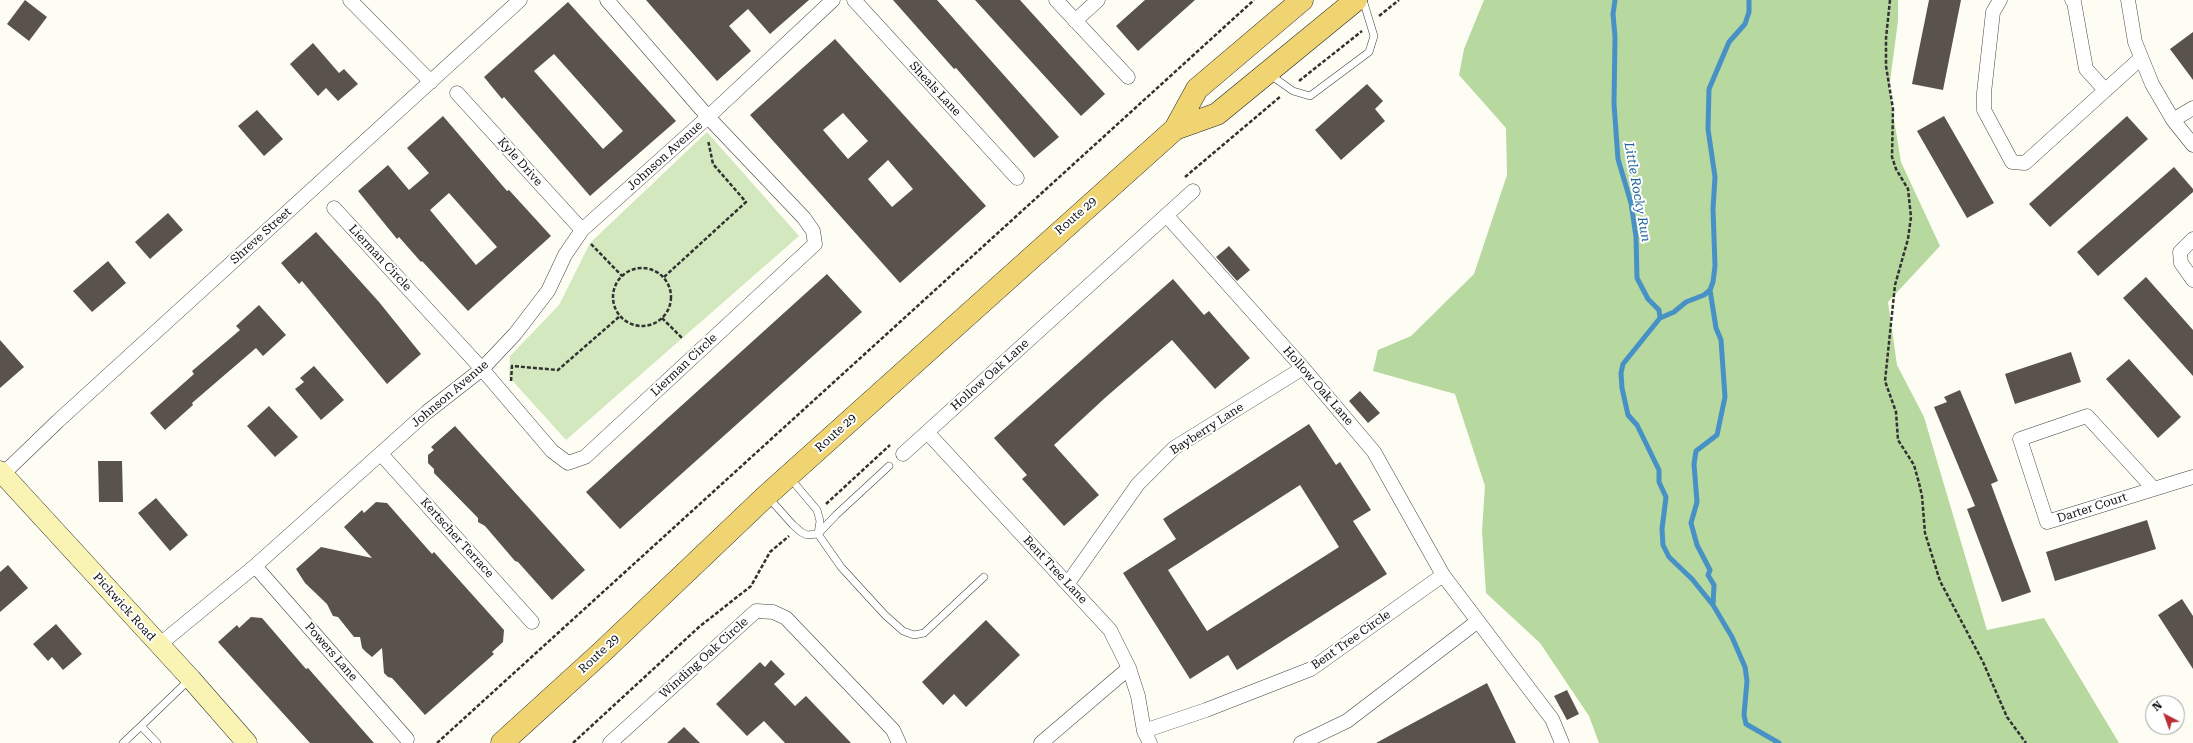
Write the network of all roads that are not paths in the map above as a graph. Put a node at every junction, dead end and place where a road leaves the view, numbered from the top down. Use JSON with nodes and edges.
{"nodes":[{"id":1,"x":350,"y":0,"type":"edge"},
{"id":2,"x":520,"y":0,"type":"edge"},
{"id":3,"x":607,"y":0,"type":"edge"},
{"id":4,"x":832,"y":0,"type":"edge"},
{"id":5,"x":854,"y":0,"type":"edge"},
{"id":6,"x":1056,"y":0,"type":"edge"},
{"id":7,"x":1098,"y":0,"type":"edge"},
{"id":8,"x":1302,"y":0,"type":"edge"},
{"id":9,"x":1356,"y":0,"type":"edge"},
{"id":10,"x":1363,"y":0,"type":"edge"},
{"id":11,"x":2000,"y":0,"type":"edge"},
{"id":12,"x":2072,"y":0,"type":"edge"},
{"id":13,"x":2128,"y":0,"type":"edge"},
{"id":14,"x":1075,"y":21,"type":"junction"},
{"id":15,"x":2141,"y":58,"type":"junction"},
{"id":16,"x":1268,"y":73,"type":"junction"},
{"id":17,"x":1128,"y":77,"type":"dead end"},
{"id":18,"x":431,"y":82,"type":"junction"},
{"id":19,"x":2105,"y":90,"type":"junction"},
{"id":20,"x":457,"y":93,"type":"dead end"},
{"id":21,"x":2193,"y":108,"type":"edge"},
{"id":22,"x":2173,"y":120,"type":"junction"},
{"id":23,"x":704,"y":121,"type":"junction"},
{"id":24,"x":1175,"y":129,"type":"junction"},
{"id":25,"x":2193,"y":145,"type":"edge"},
{"id":26,"x":1017,"y":178,"type":"dead end"},
{"id":27,"x":1193,"y":191,"type":"dead end"},
{"id":28,"x":334,"y":208,"type":"dead end"},
{"id":29,"x":1167,"y":216,"type":"junction"},
{"id":30,"x":582,"y":230,"type":"junction"},
{"id":31,"x":2193,"y":239,"type":"edge"},
{"id":32,"x":2193,"y":280,"type":"edge"},
{"id":33,"x":1303,"y":368,"type":"junction"},
{"id":34,"x":482,"y":369,"type":"junction"},
{"id":35,"x":927,"y":432,"type":"junction"},
{"id":36,"x":381,"y":454,"type":"junction"},
{"id":37,"x":903,"y":454,"type":"dead end"},
{"id":38,"x":889,"y":466,"type":"dead end"},
{"id":39,"x":1,"y":473,"type":"edge"},
{"id":40,"x":788,"y":476,"type":"junction"},
{"id":41,"x":2193,"y":477,"type":"edge"},
{"id":42,"x":2153,"y":488,"type":"junction"},
{"id":43,"x":766,"y":496,"type":"junction"},
{"id":44,"x":818,"y":534,"type":"junction"},
{"id":45,"x":255,"y":566,"type":"junction"},
{"id":46,"x":1443,"y":575,"type":"junction"},
{"id":47,"x":984,"y":577,"type":"dead end"},
{"id":48,"x":1068,"y":583,"type":"junction"},
{"id":49,"x":1478,"y":621,"type":"junction"},
{"id":50,"x":532,"y":622,"type":"dead end"},
{"id":51,"x":159,"y":645,"type":"junction"},
{"id":52,"x":1129,"y":668,"type":"junction"},
{"id":53,"x":191,"y":678,"type":"junction"},
{"id":54,"x":141,"y":726,"type":"junction"},
{"id":55,"x":1147,"y":737,"type":"edge"},
{"id":56,"x":407,"y":739,"type":"dead end"},
{"id":57,"x":123,"y":743,"type":"edge"},
{"id":58,"x":157,"y":743,"type":"edge"},
{"id":59,"x":247,"y":743,"type":"edge"},
{"id":60,"x":502,"y":743,"type":"edge"},
{"id":61,"x":610,"y":743,"type":"edge"},
{"id":62,"x":899,"y":743,"type":"edge"},
{"id":63,"x":1041,"y":743,"type":"edge"},
{"id":64,"x":1301,"y":743,"type":"edge"},
{"id":65,"x":1562,"y":743,"type":"edge"}],
"edges":[{"from":1,"to":18,"type":"street"},
{"from":2,"to":18,"type":"street","name":"Shreve Street"},
{"from":3,"to":23,"type":"street","name":"Lierman Circle"},
{"from":4,"to":23,"type":"street","name":"Johnson Avenue"},
{"from":5,"to":26,"type":"street","name":"Sheals Lane"},
{"from":6,"to":14,"type":"street"},
{"from":7,"to":14,"type":"street"},
{"from":8,"to":24,"type":"main road","name":"Route 29"},
{"from":9,"to":16,"type":"main road","name":"Route 29"},
{"from":10,"to":16,"type":"lane"},
{"from":11,"to":19,"type":"street"},
{"from":12,"to":19,"type":"street"},
{"from":13,"to":15,"type":"street"},
{"from":14,"to":17,"type":"street"},
{"from":15,"to":19,"type":"street"},
{"from":15,"to":22,"type":"street"},
{"from":16,"to":24,"type":"main road","name":"Route 29"},
{"from":18,"to":39,"type":"street","name":"Shreve Street"},
{"from":20,"to":30,"type":"street","name":"Kyle Drive"},
{"from":21,"to":22,"type":"street"},
{"from":22,"to":25,"type":"street"},
{"from":23,"to":30,"type":"street","name":"Johnson Avenue"},
{"from":23,"to":34,"type":"street","name":"Lierman Circle"},
{"from":24,"to":40,"type":"main road","name":"Route 29"},
{"from":27,"to":29,"type":"street","name":"Hollow Oak Lane"},
{"from":28,"to":34,"type":"street","name":"Lierman Circle"},
{"from":29,"to":33,"type":"street","name":"Hollow Oak Lane"},
{"from":29,"to":35,"type":"street","name":"Hollow Oak Lane"},
{"from":30,"to":34,"type":"street","name":"Johnson Avenue"},
{"from":31,"to":32,"type":"street"},
{"from":33,"to":46,"type":"street","name":"Hollow Oak Lane"},
{"from":33,"to":48,"type":"street","name":"Bayberry Lane"},
{"from":34,"to":36,"type":"street","name":"Johnson Avenue"},
{"from":35,"to":37,"type":"street","name":"Hollow Oak Lane"},
{"from":35,"to":48,"type":"street","name":"Bent Tree Lane"},
{"from":36,"to":45,"type":"street","name":"Johnson Avenue"},
{"from":36,"to":50,"type":"street","name":"Kertscher Terrace"},
{"from":38,"to":44,"type":"lane"},
{"from":39,"to":51,"type":"street","name":"Pickwick Road"},
{"from":40,"to":43,"type":"main road","name":"Route 29"},
{"from":40,"to":44,"type":"lane"},
{"from":41,"to":42,"type":"street","name":"Darter Court"},
{"from":42,"to":42,"type":"street","name":"Darter Court"},
{"from":43,"to":44,"type":"lane"},
{"from":43,"to":60,"type":"main road","name":"Route 29"},
{"from":44,"to":47,"type":"lane"},
{"from":45,"to":51,"type":"street","name":"Johnson Avenue"},
{"from":45,"to":56,"type":"street","name":"Powers Lane"},
{"from":46,"to":49,"type":"street"},
{"from":46,"to":55,"type":"street","name":"Bent Tree Circle"},
{"from":48,"to":52,"type":"street","name":"Bent Tree Lane"},
{"from":49,"to":64,"type":"street"},
{"from":49,"to":65,"type":"street"},
{"from":51,"to":53,"type":"street","name":"Pickwick Road"},
{"from":52,"to":55,"type":"street","name":"Bent Tree Lane"},
{"from":52,"to":63,"type":"street"},
{"from":53,"to":54,"type":"lane"},
{"from":53,"to":59,"type":"street","name":"Pickwick Road"},
{"from":54,"to":57,"type":"lane"},
{"from":54,"to":58,"type":"lane"},
{"from":61,"to":62,"type":"street","name":"Winding Oak Circle"}]}
